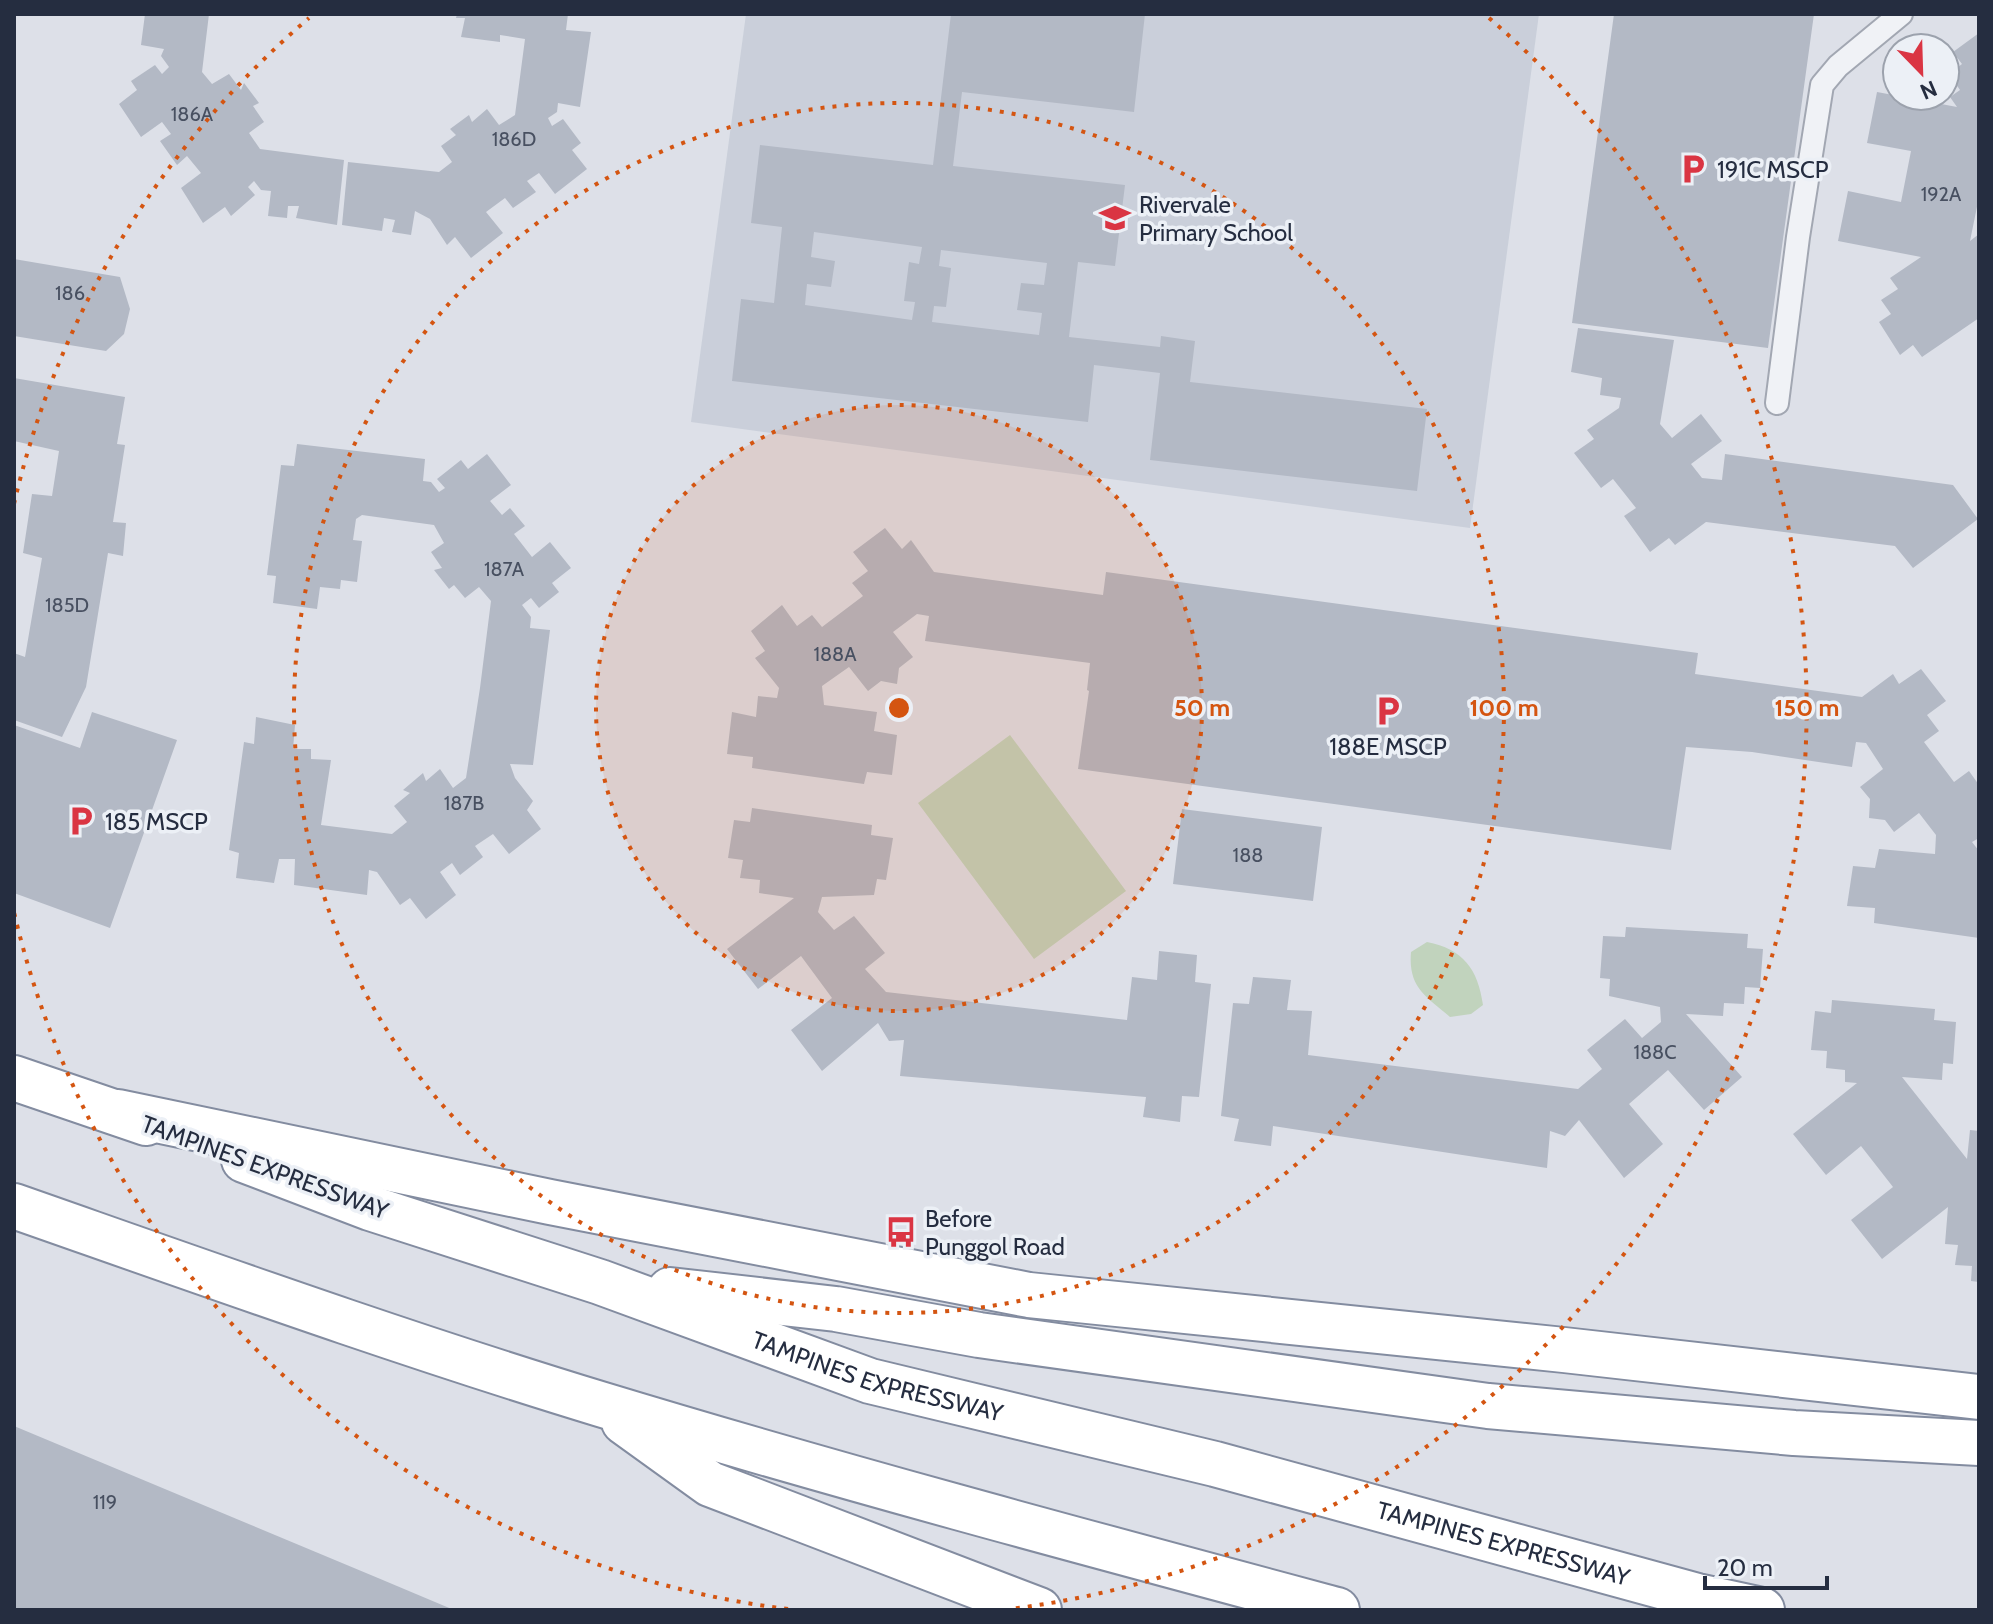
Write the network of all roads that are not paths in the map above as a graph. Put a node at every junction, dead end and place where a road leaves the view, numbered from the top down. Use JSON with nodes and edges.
{"nodes":[{"id":1,"x":1901,"y":14,"type":"edge"},
{"id":2,"x":1777,"y":403,"type":"dead end"},
{"id":3,"x":14,"y":1078,"type":"edge"},
{"id":4,"x":118,"y":1112,"type":"junction"},
{"id":5,"x":14,"y":1206,"type":"edge"},
{"id":6,"x":600,"y":1282,"type":"junction"},
{"id":7,"x":1564,"y":1350,"type":"junction"},
{"id":8,"x":1979,"y":1397,"type":"edge"},
{"id":9,"x":599,"y":1404,"type":"junction"},
{"id":10,"x":1979,"y":1426,"type":"edge"},
{"id":11,"x":1794,"y":1433,"type":"junction"},
{"id":12,"x":1933,"y":1439,"type":"junction"},
{"id":13,"x":1979,"y":1443,"type":"edge"},
{"id":14,"x":1039,"y":1610,"type":"edge"},
{"id":15,"x":1337,"y":1610,"type":"edge"},
{"id":16,"x":1762,"y":1610,"type":"edge"}],
"edges":[{"from":1,"to":2,"type":"lane"},
{"from":3,"to":4,"type":"highway","name":"TAMPINES EXPRESSWAY"},
{"from":4,"to":6,"type":"highway","name":"TAMPINES EXPRESSWAY"},
{"from":4,"to":7,"type":"highway"},
{"from":5,"to":9,"type":"highway"},
{"from":6,"to":11,"type":"highway"},
{"from":6,"to":16,"type":"highway","name":"TAMPINES EXPRESSWAY"},
{"from":7,"to":8,"type":"highway"},
{"from":7,"to":11,"type":"highway"},
{"from":9,"to":14,"type":"highway"},
{"from":9,"to":15,"type":"highway"},
{"from":10,"to":12,"type":"highway"},
{"from":11,"to":12,"type":"highway"},
{"from":12,"to":13,"type":"highway"}]}
